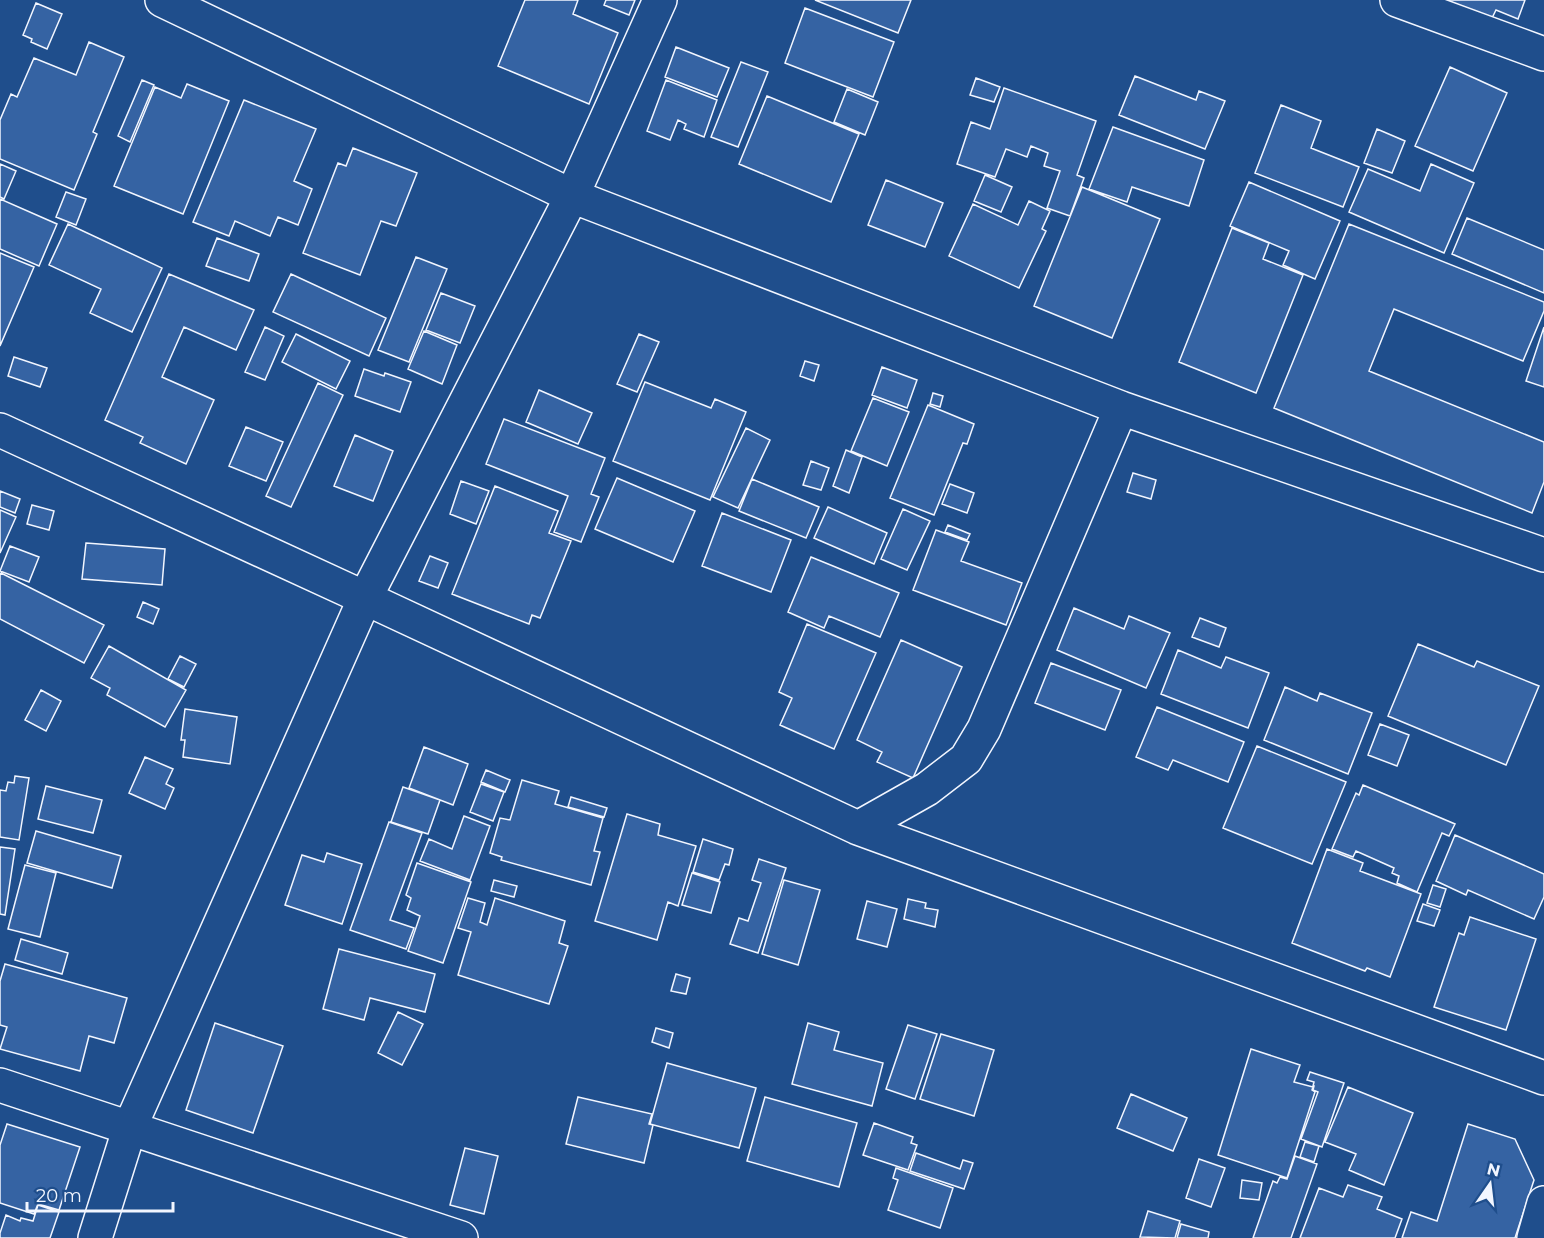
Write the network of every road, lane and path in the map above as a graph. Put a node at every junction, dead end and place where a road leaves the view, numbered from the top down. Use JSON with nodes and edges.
{"nodes":[{"id":1,"x":162,"y":0,"type":"edge"},
{"id":2,"x":660,"y":0,"type":"edge"},
{"id":3,"x":1397,"y":0,"type":"edge"},
{"id":4,"x":1544,"y":54,"type":"edge"},
{"id":5,"x":572,"y":196,"type":"junction"},
{"id":6,"x":1121,"y":408,"type":"junction"},
{"id":7,"x":0,"y":430,"type":"edge"},
{"id":8,"x":1544,"y":555,"type":"edge"},
{"id":9,"x":365,"y":598,"type":"junction"},
{"id":10,"x":858,"y":828,"type":"junction"},
{"id":11,"x":1544,"y":1078,"type":"edge"},
{"id":12,"x":0,"y":1085,"type":"edge"},
{"id":13,"x":130,"y":1127,"type":"junction"},
{"id":14,"x":1544,"y":1203,"type":"edge"},
{"id":15,"x":95,"y":1238,"type":"edge"},
{"id":16,"x":461,"y":1238,"type":"edge"},
{"id":17,"x":1534,"y":1238,"type":"edge"}],
"edges":[{"from":1,"to":5,"type":"street"},
{"from":2,"to":5,"type":"street"},
{"from":3,"to":4,"type":"street"},
{"from":5,"to":6,"type":"street"},
{"from":5,"to":9,"type":"street"},
{"from":6,"to":8,"type":"street"},
{"from":6,"to":10,"type":"street"},
{"from":7,"to":9,"type":"street"},
{"from":9,"to":10,"type":"street"},
{"from":9,"to":13,"type":"street"},
{"from":10,"to":11,"type":"street"},
{"from":12,"to":13,"type":"street"},
{"from":13,"to":15,"type":"street"},
{"from":13,"to":16,"type":"street"},
{"from":14,"to":17,"type":"street"}]}
